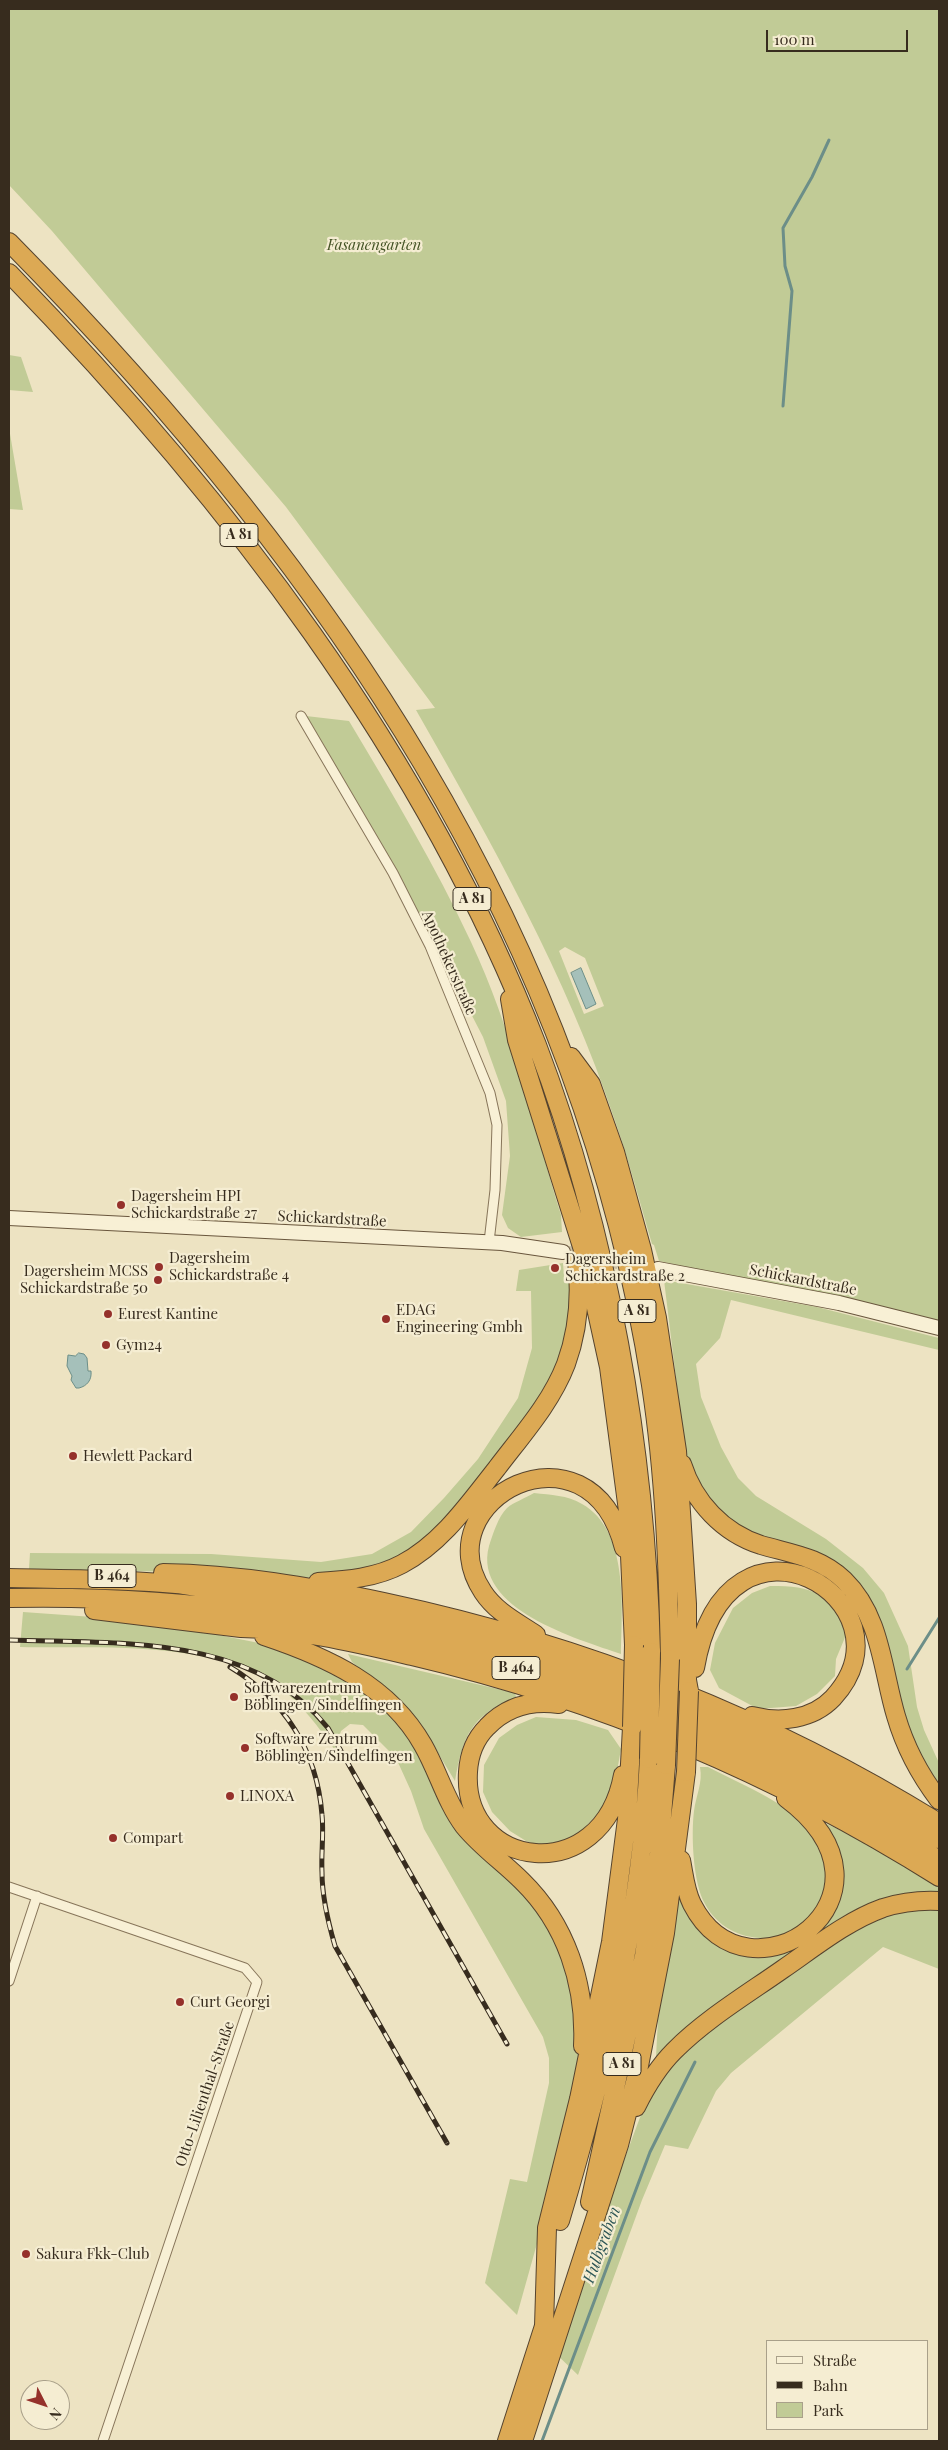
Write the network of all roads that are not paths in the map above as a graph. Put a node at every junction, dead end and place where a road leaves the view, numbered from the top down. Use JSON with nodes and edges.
{"nodes":[{"id":1,"x":9,"y":242,"type":"edge"},
{"id":2,"x":9,"y":273,"type":"edge"},
{"id":3,"x":301,"y":716,"type":"dead end"},
{"id":4,"x":508,"y":976,"type":"junction"},
{"id":5,"x":558,"y":1038,"type":"junction"},
{"id":6,"x":9,"y":1218,"type":"edge"},
{"id":7,"x":574,"y":1222,"type":"junction"},
{"id":8,"x":490,"y":1242,"type":"junction"},
{"id":9,"x":563,"y":1252,"type":"tunnel mouth"},
{"id":10,"x":658,"y":1269,"type":"dead end"},
{"id":11,"x":939,"y":1328,"type":"edge"},
{"id":12,"x":678,"y":1451,"type":"junction"},
{"id":13,"x":9,"y":1578,"type":"edge"},
{"id":14,"x":72,"y":1579,"type":"junction"},
{"id":15,"x":292,"y":1583,"type":"junction"},
{"id":16,"x":632,"y":1584,"type":"junction"},
{"id":17,"x":9,"y":1598,"type":"edge"},
{"id":18,"x":56,"y":1598,"type":"junction"},
{"id":19,"x":240,"y":1628,"type":"junction"},
{"id":20,"x":548,"y":1644,"type":"junction"},
{"id":21,"x":691,"y":1667,"type":"junction"},
{"id":22,"x":582,"y":1704,"type":"junction"},
{"id":23,"x":713,"y":1705,"type":"junction"},
{"id":24,"x":630,"y":1741,"type":"junction"},
{"id":25,"x":762,"y":1779,"type":"junction"},
{"id":26,"x":939,"y":1800,"type":"edge"},
{"id":27,"x":939,"y":1823,"type":"edge"},
{"id":28,"x":939,"y":1839,"type":"edge"},
{"id":29,"x":678,"y":1845,"type":"junction"},
{"id":30,"x":939,"y":1860,"type":"edge"},
{"id":31,"x":939,"y":1877,"type":"edge"},
{"id":32,"x":9,"y":1887,"type":"edge"},
{"id":33,"x":37,"y":1896,"type":"junction"},
{"id":34,"x":939,"y":1901,"type":"edge"},
{"id":35,"x":9,"y":1981,"type":"edge"},
{"id":36,"x":582,"y":2082,"type":"junction"},
{"id":37,"x":624,"y":2130,"type":"junction"},
{"id":38,"x":546,"y":2274,"type":"junction"},
{"id":39,"x":551,"y":2357,"type":"junction"},
{"id":40,"x":103,"y":2441,"type":"edge"},
{"id":41,"x":507,"y":2441,"type":"edge"},
{"id":42,"x":523,"y":2441,"type":"edge"}],
"edges":[{"from":1,"to":5,"type":"highway","number":"A 81"},
{"from":2,"to":4,"type":"highway","number":"A 81"},
{"from":3,"to":8,"type":"street","name":"Apothekerstraße"},
{"from":4,"to":7,"type":"highway"},
{"from":4,"to":38,"type":"highway","number":"A 81","bridge":true},
{"from":5,"to":12,"type":"highway"},
{"from":5,"to":39,"type":"highway","number":"A 81","bridge":true},
{"from":6,"to":8,"type":"street","name":"Schickardstraße"},
{"from":7,"to":15,"type":"highway"},
{"from":7,"to":16,"type":"highway"},
{"from":8,"to":9,"type":"street","name":"Schickardstraße"},
{"from":10,"to":11,"type":"street","name":"Schickardstraße"},
{"from":12,"to":21,"type":"highway"},
{"from":12,"to":26,"type":"highway"},
{"from":13,"to":14,"type":"highway","number":"B 464"},
{"from":14,"to":15,"type":"highway","number":"B 464"},
{"from":14,"to":28,"type":"highway","number":"B 464"},
{"from":15,"to":20,"type":"highway","number":"B 464"},
{"from":16,"to":20,"type":"highway"},
{"from":16,"to":24,"type":"highway","bridge":true},
{"from":17,"to":18,"type":"highway","number":"B 464"},
{"from":18,"to":19,"type":"highway","number":"B 464"},
{"from":18,"to":30,"type":"highway","number":"B 464"},
{"from":19,"to":22,"type":"highway","number":"B 464"},
{"from":19,"to":36,"type":"highway"},
{"from":20,"to":23,"type":"highway","number":"B 464"},
{"from":21,"to":23,"type":"highway"},
{"from":21,"to":29,"type":"highway","bridge":true},
{"from":22,"to":24,"type":"highway"},
{"from":22,"to":25,"type":"highway","number":"B 464"},
{"from":23,"to":27,"type":"highway","number":"B 464"},
{"from":24,"to":36,"type":"highway"},
{"from":25,"to":29,"type":"highway"},
{"from":25,"to":31,"type":"highway","number":"B 464"},
{"from":29,"to":37,"type":"highway"},
{"from":32,"to":33,"type":"street","name":"Otto-Lilienthal-Straße"},
{"from":33,"to":35,"type":"street"},
{"from":33,"to":40,"type":"street","name":"Otto-Lilienthal-Straße"},
{"from":34,"to":37,"type":"highway"},
{"from":36,"to":38,"type":"highway"},
{"from":37,"to":39,"type":"highway"},
{"from":38,"to":41,"type":"highway","number":"A 81"},
{"from":39,"to":42,"type":"highway","number":"A 81"}]}
